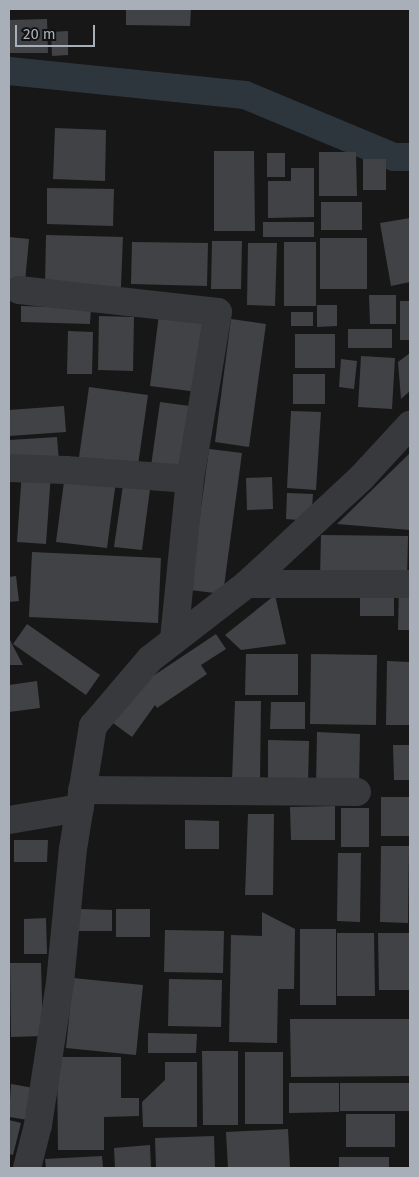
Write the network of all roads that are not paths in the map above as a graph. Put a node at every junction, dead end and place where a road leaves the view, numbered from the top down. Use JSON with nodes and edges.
{"nodes":[{"id":1,"x":19,"y":290,"type":"dead end"},
{"id":2,"x":409,"y":429,"type":"edge"},
{"id":3,"x":9,"y":468,"type":"edge"},
{"id":4,"x":190,"y":480,"type":"junction"},
{"id":5,"x":247,"y":584,"type":"junction"},
{"id":6,"x":410,"y":584,"type":"edge"},
{"id":7,"x":174,"y":640,"type":"junction"},
{"id":8,"x":357,"y":792,"type":"dead end"},
{"id":9,"x":81,"y":799,"type":"junction"},
{"id":10,"x":9,"y":820,"type":"edge"},
{"id":11,"x":27,"y":1168,"type":"edge"}],
"edges":[{"from":1,"to":4,"type":"street"},
{"from":2,"to":5,"type":"street"},
{"from":3,"to":4,"type":"street"},
{"from":4,"to":7,"type":"street"},
{"from":5,"to":6,"type":"street"},
{"from":5,"to":7,"type":"street"},
{"from":7,"to":9,"type":"street"},
{"from":8,"to":9,"type":"street"},
{"from":9,"to":10,"type":"street"},
{"from":9,"to":11,"type":"street"}]}
